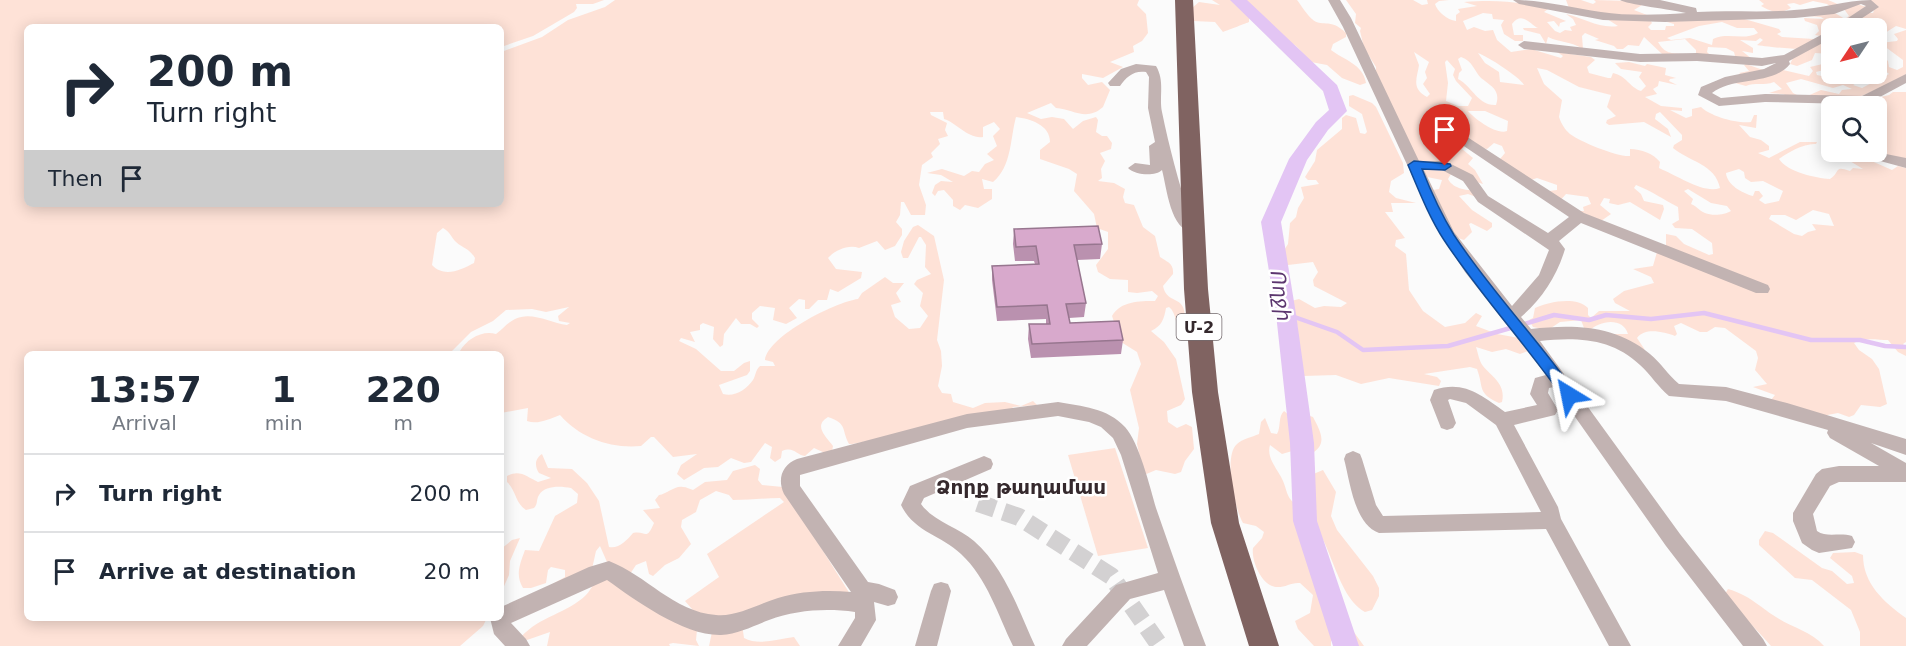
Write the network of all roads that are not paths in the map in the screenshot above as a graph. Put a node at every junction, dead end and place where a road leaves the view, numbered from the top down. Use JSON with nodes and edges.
{"nodes":[{"id":1,"x":1184,"y":0,"type":"edge"},
{"id":2,"x":1334,"y":0,"type":"edge"},
{"id":3,"x":1519,"y":0,"type":"edge"},
{"id":4,"x":1626,"y":0,"type":"edge"},
{"id":5,"x":1713,"y":15,"type":"junction"},
{"id":6,"x":1856,"y":18,"type":"edge"},
{"id":7,"x":1821,"y":39,"type":"edge"},
{"id":8,"x":1524,"y":45,"type":"dead end"},
{"id":9,"x":1787,"y":58,"type":"junction"},
{"id":10,"x":1906,"y":78,"type":"edge"},
{"id":11,"x":1115,"y":83,"type":"dead end"},
{"id":12,"x":1871,"y":96,"type":"edge"},
{"id":13,"x":1821,"y":101,"type":"edge"},
{"id":14,"x":1450,"y":132,"type":"dead end"},
{"id":15,"x":1163,"y":138,"type":"junction"},
{"id":16,"x":1887,"y":160,"type":"edge"},
{"id":17,"x":1906,"y":163,"type":"edge"},
{"id":18,"x":1414,"y":165,"type":"junction"},
{"id":19,"x":1135,"y":168,"type":"dead end"},
{"id":20,"x":1579,"y":217,"type":"junction"},
{"id":21,"x":1194,"y":227,"type":"junction"},
{"id":22,"x":1549,"y":241,"type":"junction"},
{"id":23,"x":1762,"y":290,"type":"dead end"},
{"id":24,"x":1511,"y":316,"type":"junction"},
{"id":25,"x":1526,"y":336,"type":"junction"},
{"id":26,"x":1558,"y":380,"type":"junction"},
{"id":27,"x":1815,"y":419,"type":"junction"},
{"id":28,"x":1502,"y":420,"type":"junction"},
{"id":29,"x":1448,"y":423,"type":"dead end"},
{"id":30,"x":1906,"y":447,"type":"edge"},
{"id":31,"x":1353,"y":459,"type":"dead end"},
{"id":32,"x":984,"y":464,"type":"dead end"},
{"id":33,"x":1906,"y":473,"type":"edge"},
{"id":34,"x":1551,"y":520,"type":"junction"},
{"id":35,"x":1845,"y":542,"type":"dead end"},
{"id":36,"x":1170,"y":580,"type":"junction"},
{"id":37,"x":941,"y":591,"type":"dead end"},
{"id":38,"x":888,"y":597,"type":"dead end"},
{"id":39,"x":863,"y":598,"type":"junction"},
{"id":40,"x":504,"y":617,"type":"edge"},
{"id":41,"x":501,"y":621,"type":"edge"},
{"id":42,"x":519,"y":646,"type":"edge"},
{"id":43,"x":849,"y":646,"type":"edge"},
{"id":44,"x":926,"y":646,"type":"edge"},
{"id":45,"x":1024,"y":646,"type":"edge"},
{"id":46,"x":1073,"y":646,"type":"edge"},
{"id":47,"x":1195,"y":646,"type":"edge"},
{"id":48,"x":1264,"y":646,"type":"edge"},
{"id":49,"x":1620,"y":646,"type":"edge"},
{"id":50,"x":1756,"y":646,"type":"edge"}],
"edges":[{"from":1,"to":21,"type":"highway","number":"Մ-2"},
{"from":2,"to":18,"type":"street"},
{"from":3,"to":5,"type":"street"},
{"from":4,"to":5,"type":"street"},
{"from":5,"to":6,"type":"street"},
{"from":7,"to":9,"type":"street"},
{"from":8,"to":9,"type":"street"},
{"from":9,"to":13,"type":"street"},
{"from":10,"to":12,"type":"street"},
{"from":11,"to":15,"type":"street"},
{"from":14,"to":20,"type":"street"},
{"from":15,"to":19,"type":"street"},
{"from":15,"to":21,"type":"street"},
{"from":16,"to":17,"type":"street"},
{"from":18,"to":22,"type":"street"},
{"from":18,"to":24,"type":"street"},
{"from":20,"to":22,"type":"street"},
{"from":20,"to":23,"type":"street"},
{"from":21,"to":48,"type":"highway","number":"Մ-2"},
{"from":22,"to":24,"type":"street"},
{"from":24,"to":25,"type":"street"},
{"from":25,"to":26,"type":"street"},
{"from":25,"to":27,"type":"street"},
{"from":26,"to":28,"type":"street"},
{"from":26,"to":50,"type":"street"},
{"from":27,"to":30,"type":"street"},
{"from":27,"to":33,"type":"street"},
{"from":28,"to":29,"type":"street"},
{"from":28,"to":34,"type":"street"},
{"from":31,"to":34,"type":"street"},
{"from":32,"to":45,"type":"street"},
{"from":33,"to":35,"type":"street"},
{"from":34,"to":49,"type":"street"},
{"from":36,"to":39,"type":"street"},
{"from":36,"to":46,"type":"street"},
{"from":36,"to":47,"type":"street"},
{"from":37,"to":44,"type":"street"},
{"from":38,"to":39,"type":"street"},
{"from":39,"to":40,"type":"street"},
{"from":39,"to":43,"type":"street"},
{"from":41,"to":42,"type":"street"}]}
